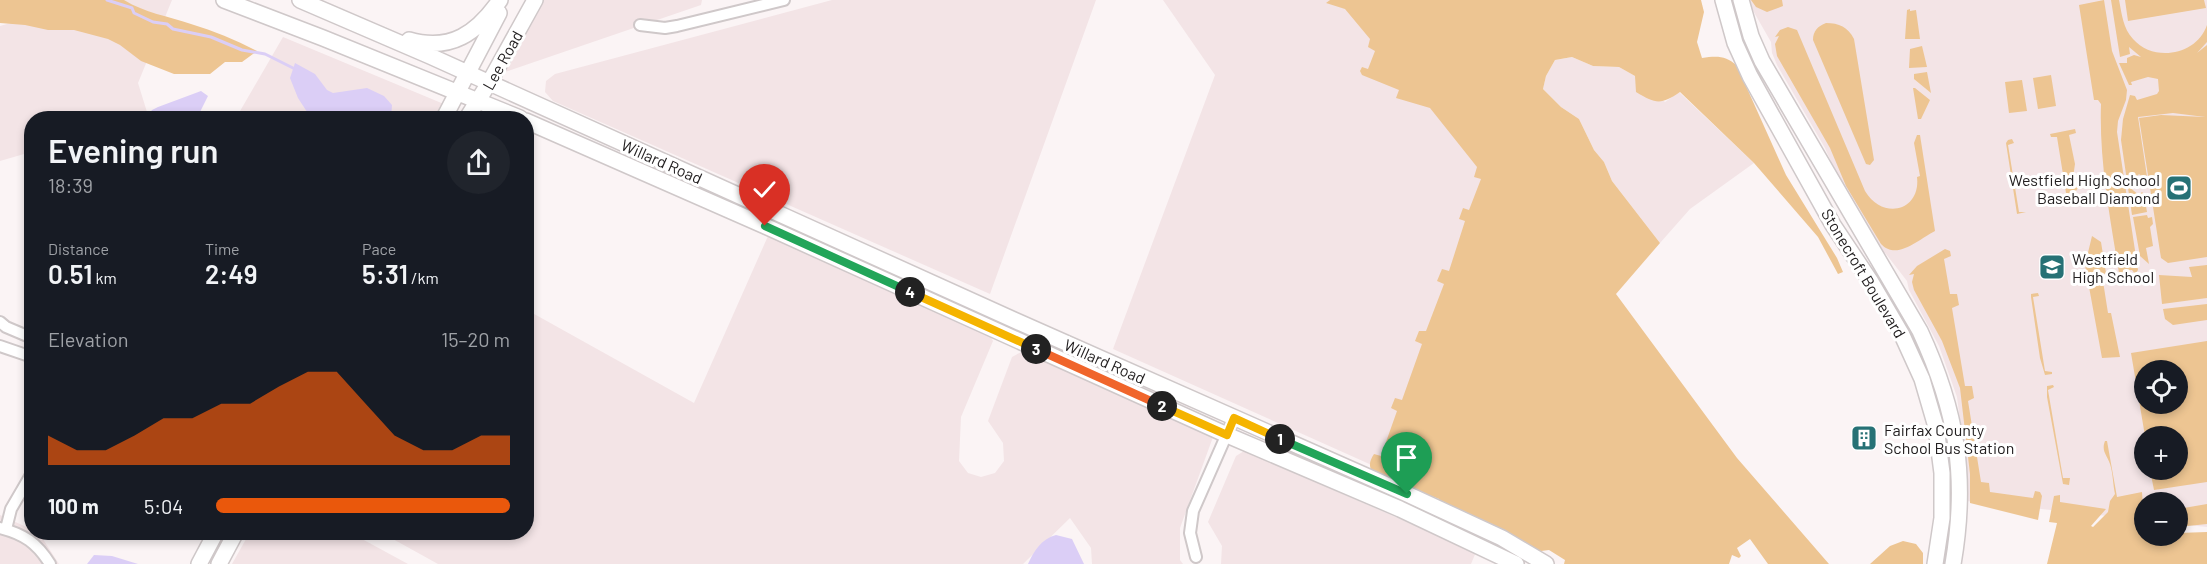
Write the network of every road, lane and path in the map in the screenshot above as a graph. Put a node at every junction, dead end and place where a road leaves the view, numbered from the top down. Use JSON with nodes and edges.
{"nodes":[{"id":1,"x":224,"y":0,"type":"edge"},
{"id":2,"x":300,"y":0,"type":"edge"},
{"id":3,"x":500,"y":0,"type":"edge"},
{"id":4,"x":506,"y":0,"type":"edge"},
{"id":5,"x":535,"y":0,"type":"edge"},
{"id":6,"x":784,"y":0,"type":"edge"},
{"id":7,"x":1723,"y":0,"type":"edge"},
{"id":8,"x":1741,"y":0,"type":"edge"},
{"id":9,"x":357,"y":24,"type":"junction"},
{"id":10,"x":640,"y":26,"type":"dead end"},
{"id":11,"x":467,"y":72,"type":"junction"},
{"id":12,"x":489,"y":83,"type":"junction"},
{"id":13,"x":458,"y":93,"type":"junction"},
{"id":14,"x":478,"y":101,"type":"junction"},
{"id":15,"x":448,"y":111,"type":"edge"},
{"id":16,"x":472,"y":111,"type":"edge"},
{"id":17,"x":503,"y":111,"type":"edge"},
{"id":18,"x":534,"y":124,"type":"edge"},
{"id":19,"x":0,"y":322,"type":"edge"},
{"id":20,"x":24,"y":335,"type":"edge"},
{"id":21,"x":0,"y":346,"type":"edge"},
{"id":22,"x":24,"y":354,"type":"edge"},
{"id":23,"x":1234,"y":418,"type":"junction"},
{"id":24,"x":1227,"y":435,"type":"junction"},
{"id":25,"x":24,"y":487,"type":"edge"},
{"id":26,"x":3,"y":529,"type":"edge"},
{"id":27,"x":24,"y":537,"type":"edge"},
{"id":28,"x":30,"y":540,"type":"edge"},
{"id":29,"x":212,"y":540,"type":"edge"},
{"id":30,"x":232,"y":540,"type":"edge"},
{"id":31,"x":1196,"y":557,"type":"dead end"},
{"id":32,"x":50,"y":564,"type":"edge"},
{"id":33,"x":199,"y":564,"type":"edge"},
{"id":34,"x":219,"y":564,"type":"edge"},
{"id":35,"x":1516,"y":564,"type":"edge"},
{"id":36,"x":1546,"y":564,"type":"edge"},
{"id":37,"x":1935,"y":564,"type":"edge"},
{"id":38,"x":1953,"y":564,"type":"edge"}],
"edges":[{"from":1,"to":13,"type":"main road"},
{"from":2,"to":9,"type":"main road","name":"Willard Road"},
{"from":3,"to":9,"type":"main road"},
{"from":4,"to":11,"type":"main road","name":"Lee Road"},
{"from":5,"to":12,"type":"main road","name":"Lee Road"},
{"from":6,"to":10,"type":"street"},
{"from":7,"to":37,"type":"main road","name":"Stonecroft Boulevard"},
{"from":8,"to":38,"type":"main road","name":"Stonecroft Boulevard"},
{"from":9,"to":11,"type":"main road","name":"Willard Road"},
{"from":11,"to":12,"type":"main road","name":"Willard Road"},
{"from":11,"to":13,"type":"main road","name":"Lee Road"},
{"from":12,"to":14,"type":"main road","name":"Lee Road"},
{"from":12,"to":23,"type":"main road","name":"Willard Road"},
{"from":13,"to":14,"type":"main road"},
{"from":13,"to":15,"type":"main road","name":"Lee Road"},
{"from":14,"to":16,"type":"main road","name":"Lee Road"},
{"from":14,"to":17,"type":"main road"},
{"from":18,"to":24,"type":"main road","name":"Willard Road"},
{"from":19,"to":20,"type":"street"},
{"from":21,"to":22,"type":"street"},
{"from":23,"to":24,"type":"street"},
{"from":23,"to":36,"type":"main road","name":"Willard Road"},
{"from":24,"to":31,"type":"street"},
{"from":24,"to":35,"type":"main road","name":"Willard Road"},
{"from":25,"to":26,"type":"street"},
{"from":26,"to":27,"type":"street"},
{"from":28,"to":32,"type":"street"},
{"from":29,"to":33,"type":"main road"},
{"from":30,"to":34,"type":"main road"}]}
